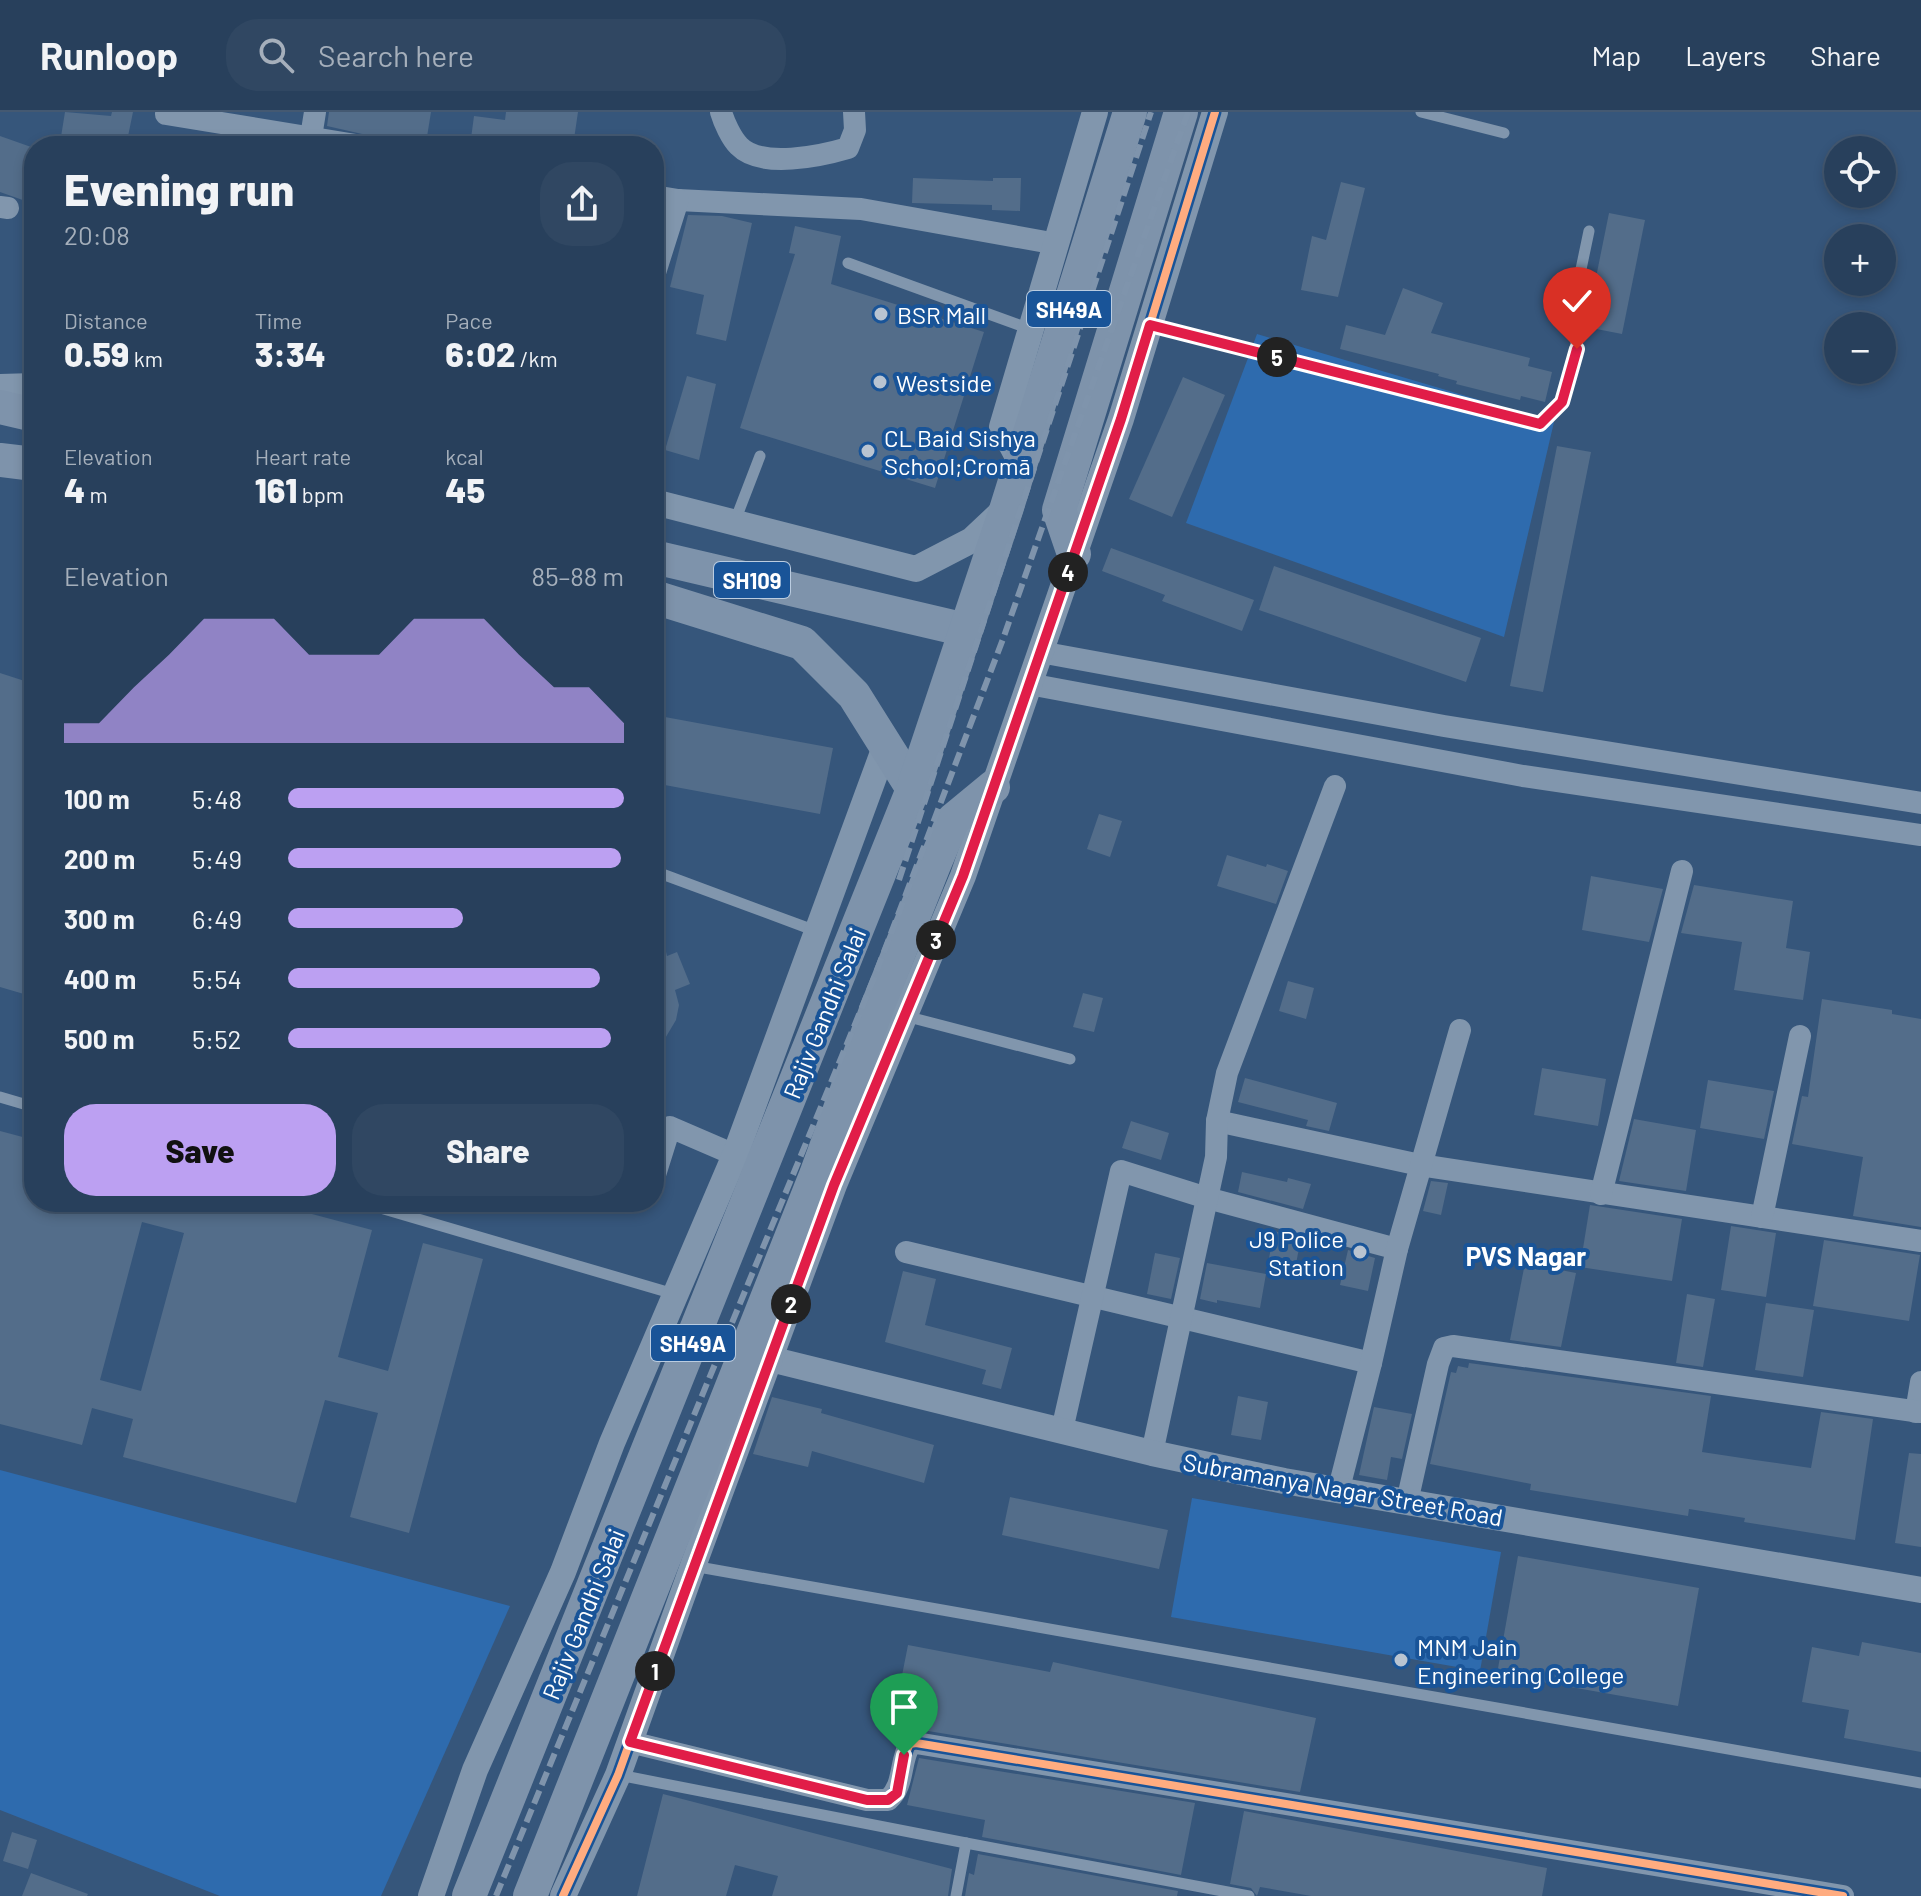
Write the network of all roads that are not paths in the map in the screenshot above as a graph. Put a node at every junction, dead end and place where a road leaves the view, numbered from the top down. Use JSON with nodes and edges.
{"nodes":[{"id":1,"x":315,"y":112,"type":"edge"},
{"id":2,"x":721,"y":112,"type":"edge"},
{"id":3,"x":854,"y":112,"type":"edge"},
{"id":4,"x":1095,"y":112,"type":"edge"},
{"id":5,"x":1130,"y":112,"type":"edge"},
{"id":6,"x":1181,"y":112,"type":"edge"},
{"id":7,"x":1215,"y":112,"type":"edge"},
{"id":8,"x":1421,"y":112,"type":"edge"},
{"id":9,"x":166,"y":114,"type":"edge"},
{"id":10,"x":1504,"y":133,"type":"dead end"},
{"id":11,"x":305,"y":136,"type":"edge"},
{"id":12,"x":311,"y":136,"type":"edge"},
{"id":13,"x":664,"y":198,"type":"edge"},
{"id":14,"x":678,"y":200,"type":"junction"},
{"id":15,"x":1589,"y":231,"type":"dead end"},
{"id":16,"x":664,"y":244,"type":"edge"},
{"id":17,"x":1057,"y":244,"type":"junction"},
{"id":18,"x":848,"y":263,"type":"dead end"},
{"id":19,"x":1150,"y":325,"type":"junction"},
{"id":20,"x":1031,"y":330,"type":"junction"},
{"id":21,"x":24,"y":386,"type":"edge"},
{"id":22,"x":0,"y":387,"type":"edge"},
{"id":23,"x":0,"y":407,"type":"edge"},
{"id":24,"x":24,"y":413,"type":"edge"},
{"id":25,"x":760,"y":456,"type":"dead end"},
{"id":26,"x":0,"y":460,"type":"edge"},
{"id":27,"x":24,"y":463,"type":"edge"},
{"id":28,"x":1021,"y":463,"type":"junction"},
{"id":29,"x":664,"y":504,"type":"edge"},
{"id":30,"x":1007,"y":507,"type":"junction"},
{"id":31,"x":735,"y":521,"type":"junction"},
{"id":32,"x":1074,"y":554,"type":"junction"},
{"id":33,"x":664,"y":559,"type":"edge"},
{"id":34,"x":664,"y":600,"type":"edge"},
{"id":35,"x":966,"y":630,"type":"junction"},
{"id":36,"x":1040,"y":652,"type":"junction"},
{"id":37,"x":1029,"y":684,"type":"junction"},
{"id":38,"x":885,"y":747,"type":"junction"},
{"id":39,"x":1335,"y":786,"type":"dead end"},
{"id":40,"x":993,"y":787,"type":"junction"},
{"id":41,"x":913,"y":789,"type":"junction"},
{"id":42,"x":1921,"y":803,"type":"edge"},
{"id":43,"x":1921,"y":835,"type":"edge"},
{"id":44,"x":1682,"y":871,"type":"dead end"},
{"id":45,"x":664,"y":875,"type":"edge"},
{"id":46,"x":816,"y":931,"type":"junction"},
{"id":47,"x":905,"y":1016,"type":"junction"},
{"id":48,"x":1460,"y":1030,"type":"dead end"},
{"id":49,"x":1800,"y":1036,"type":"dead end"},
{"id":50,"x":1070,"y":1059,"type":"dead end"},
{"id":51,"x":0,"y":1097,"type":"edge"},
{"id":52,"x":24,"y":1104,"type":"edge"},
{"id":53,"x":1217,"y":1121,"type":"junction"},
{"id":54,"x":664,"y":1125,"type":"edge"},
{"id":55,"x":735,"y":1155,"type":"junction"},
{"id":56,"x":1420,"y":1165,"type":"junction"},
{"id":57,"x":1601,"y":1194,"type":"junction"},
{"id":58,"x":1207,"y":1198,"type":"junction"},
{"id":59,"x":394,"y":1212,"type":"edge"},
{"id":60,"x":1762,"y":1217,"type":"junction"},
{"id":61,"x":1921,"y":1241,"type":"edge"},
{"id":62,"x":1397,"y":1249,"type":"junction"},
{"id":63,"x":906,"y":1252,"type":"dead end"},
{"id":64,"x":675,"y":1294,"type":"junction"},
{"id":65,"x":1094,"y":1298,"type":"junction"},
{"id":66,"x":1180,"y":1318,"type":"junction"},
{"id":67,"x":759,"y":1353,"type":"junction"},
{"id":68,"x":1371,"y":1363,"type":"junction"},
{"id":69,"x":1921,"y":1382,"type":"edge"},
{"id":70,"x":1918,"y":1412,"type":"edge"},
{"id":71,"x":1062,"y":1430,"type":"junction"},
{"id":72,"x":1152,"y":1453,"type":"junction"},
{"id":73,"x":1338,"y":1492,"type":"junction"},
{"id":74,"x":1407,"y":1502,"type":"junction"},
{"id":75,"x":693,"y":1566,"type":"junction"},
{"id":76,"x":1921,"y":1590,"type":"edge"},
{"id":77,"x":630,"y":1742,"type":"junction"},
{"id":78,"x":618,"y":1775,"type":"junction"},
{"id":79,"x":1921,"y":1783,"type":"edge"},
{"id":80,"x":966,"y":1843,"type":"junction"},
{"id":81,"x":1218,"y":1893,"type":"edge"},
{"id":82,"x":431,"y":1896,"type":"edge"},
{"id":83,"x":469,"y":1896,"type":"edge"},
{"id":84,"x":530,"y":1896,"type":"edge"},
{"id":85,"x":563,"y":1896,"type":"edge"},
{"id":86,"x":956,"y":1896,"type":"edge"},
{"id":87,"x":1249,"y":1896,"type":"edge"},
{"id":88,"x":1843,"y":1896,"type":"edge"}],
"edges":[{"from":1,"to":12,"type":"street"},
{"from":2,"to":3,"type":"street"},
{"from":4,"to":17,"type":"street"},
{"from":5,"to":28,"type":"main road","name":"Rajiv Gandhi Salai","number":"SH49A"},
{"from":6,"to":32,"type":"main road","number":"SH49A"},
{"from":7,"to":19,"type":"street"},
{"from":8,"to":10,"type":"lane"},
{"from":9,"to":11,"type":"street"},
{"from":13,"to":14,"type":"street"},
{"from":14,"to":16,"type":"street"},
{"from":14,"to":17,"type":"street"},
{"from":15,"to":19,"type":"lane"},
{"from":17,"to":20,"type":"street"},
{"from":18,"to":20,"type":"lane"},
{"from":19,"to":32,"type":"street"},
{"from":20,"to":28,"type":"street"},
{"from":21,"to":22,"type":"street"},
{"from":23,"to":24,"type":"main road"},
{"from":25,"to":31,"type":"lane"},
{"from":26,"to":27,"type":"main road"},
{"from":28,"to":30,"type":"main road","name":"Rajiv Gandhi Salai","number":"SH49A"},
{"from":29,"to":31,"type":"street"},
{"from":30,"to":31,"type":"street"},
{"from":30,"to":35,"type":"main road","name":"Rajiv Gandhi Salai","number":"SH49A"},
{"from":32,"to":36,"type":"street"},
{"from":33,"to":35,"type":"main road","number":"SH109"},
{"from":34,"to":38,"type":"main road","number":"SH109"},
{"from":35,"to":41,"type":"main road","name":"Rajiv Gandhi Salai","number":"SH49A"},
{"from":36,"to":37,"type":"street"},
{"from":36,"to":42,"type":"street"},
{"from":37,"to":40,"type":"street"},
{"from":37,"to":43,"type":"street"},
{"from":38,"to":41,"type":"main road"},
{"from":38,"to":46,"type":"street"},
{"from":39,"to":53,"type":"street"},
{"from":40,"to":47,"type":"street"},
{"from":40,"to":67,"type":"main road","name":"Rajiv Gandhi Salai","number":"SH49A"},
{"from":41,"to":83,"type":"main road","name":"Rajiv Gandhi Salai","number":"SH49A"},
{"from":44,"to":57,"type":"street"},
{"from":45,"to":46,"type":"lane"},
{"from":46,"to":55,"type":"street"},
{"from":47,"to":50,"type":"lane"},
{"from":47,"to":67,"type":"street"},
{"from":48,"to":56,"type":"street"},
{"from":49,"to":60,"type":"street"},
{"from":51,"to":52,"type":"lane"},
{"from":53,"to":56,"type":"street"},
{"from":53,"to":58,"type":"street"},
{"from":54,"to":55,"type":"street"},
{"from":55,"to":64,"type":"street"},
{"from":56,"to":57,"type":"street"},
{"from":56,"to":62,"type":"street"},
{"from":57,"to":60,"type":"street"},
{"from":58,"to":62,"type":"street"},
{"from":58,"to":65,"type":"street"},
{"from":58,"to":66,"type":"street"},
{"from":59,"to":64,"type":"lane"},
{"from":60,"to":61,"type":"street"},
{"from":62,"to":68,"type":"street"},
{"from":63,"to":65,"type":"street"},
{"from":64,"to":82,"type":"street"},
{"from":65,"to":66,"type":"street"},
{"from":65,"to":71,"type":"street"},
{"from":66,"to":68,"type":"street"},
{"from":66,"to":72,"type":"street"},
{"from":67,"to":71,"type":"street","name":"Subramanya Nagar Street Road"},
{"from":67,"to":75,"type":"street"},
{"from":67,"to":84,"type":"main road","name":"Rajiv Gandhi Salai","number":"SH49A"},
{"from":68,"to":73,"type":"street"},
{"from":69,"to":70,"type":"street"},
{"from":70,"to":74,"type":"street"},
{"from":71,"to":72,"type":"street","name":"Subramanya Nagar Street Road"},
{"from":72,"to":73,"type":"street","name":"Subramanya Nagar Street Road"},
{"from":73,"to":74,"type":"street","name":"Subramanya Nagar Street Road"},
{"from":74,"to":76,"type":"street","name":"Subramanya Nagar Street Road"},
{"from":75,"to":77,"type":"street"},
{"from":75,"to":79,"type":"lane"},
{"from":77,"to":78,"type":"street"},
{"from":77,"to":88,"type":"street"},
{"from":78,"to":80,"type":"lane"},
{"from":78,"to":85,"type":"street"},
{"from":80,"to":81,"type":"lane"},
{"from":80,"to":86,"type":"lane"},
{"from":81,"to":87,"type":"lane"}]}
